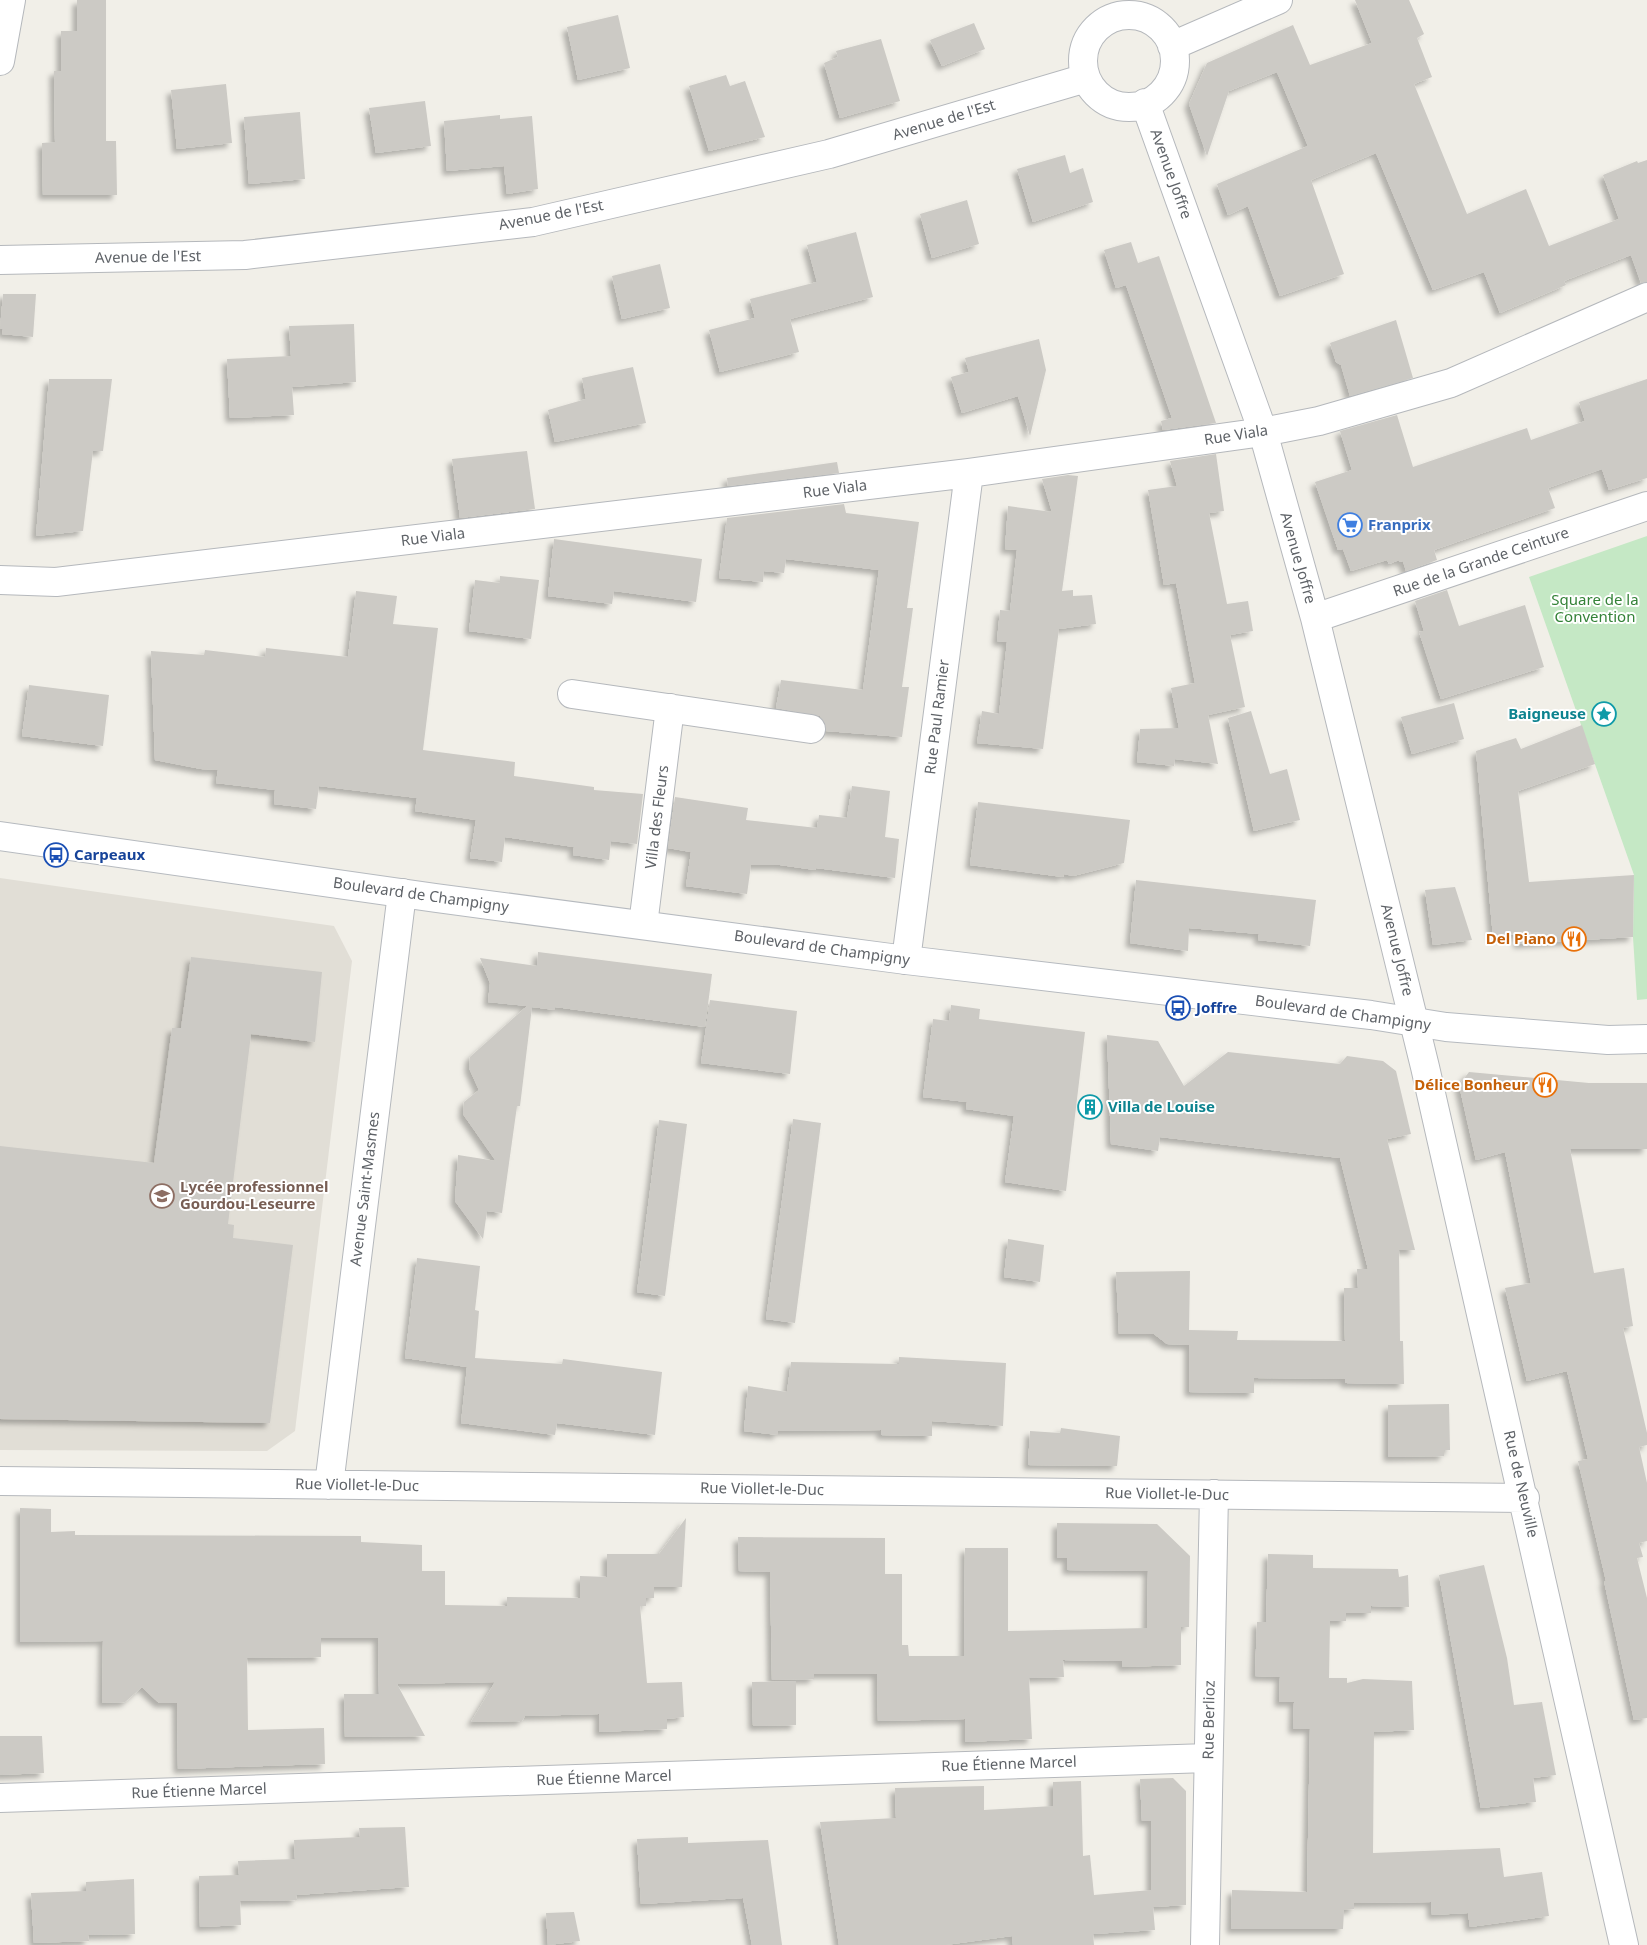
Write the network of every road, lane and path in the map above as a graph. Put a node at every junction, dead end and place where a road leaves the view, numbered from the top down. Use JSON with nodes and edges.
{"nodes":[{"id":1,"x":11,"y":0,"type":"edge"},
{"id":2,"x":1278,"y":0,"type":"edge"},
{"id":3,"x":1107,"y":9,"type":"edge"},
{"id":4,"x":1172,"y":46,"type":"junction"},
{"id":5,"x":0,"y":61,"type":"edge"},
{"id":6,"x":1086,"y":78,"type":"junction"},
{"id":7,"x":1146,"y":103,"type":"junction"},
{"id":8,"x":0,"y":260,"type":"edge"},
{"id":9,"x":1647,"y":297,"type":"edge"},
{"id":10,"x":1262,"y":432,"type":"junction"},
{"id":11,"x":969,"y":474,"type":"junction"},
{"id":12,"x":1647,"y":506,"type":"edge"},
{"id":13,"x":0,"y":580,"type":"edge"},
{"id":14,"x":1315,"y":618,"type":"junction"},
{"id":15,"x":572,"y":694,"type":"dead end"},
{"id":16,"x":670,"y":708,"type":"junction"},
{"id":17,"x":811,"y":729,"type":"dead end"},
{"id":18,"x":0,"y":836,"type":"edge"},
{"id":19,"x":402,"y":893,"type":"junction"},
{"id":20,"x":643,"y":925,"type":"junction"},
{"id":21,"x":906,"y":960,"type":"junction"},
{"id":22,"x":1415,"y":1023,"type":"junction"},
{"id":23,"x":1647,"y":1039,"type":"edge"},
{"id":24,"x":0,"y":1481,"type":"edge"},
{"id":25,"x":328,"y":1485,"type":"junction"},
{"id":26,"x":1214,"y":1494,"type":"junction"},
{"id":27,"x":1525,"y":1498,"type":"junction"},
{"id":28,"x":1208,"y":1758,"type":"junction"},
{"id":29,"x":0,"y":1798,"type":"edge"},
{"id":30,"x":1205,"y":1945,"type":"edge"},
{"id":31,"x":1624,"y":1945,"type":"edge"}],
"edges":[{"from":1,"to":5,"type":"street"},
{"from":2,"to":4,"type":"street"},
{"from":3,"to":4,"type":"street"},
{"from":3,"to":6,"type":"street"},
{"from":4,"to":7,"type":"street"},
{"from":6,"to":7,"type":"street"},
{"from":6,"to":8,"type":"street","name":"Avenue de l'Est"},
{"from":7,"to":10,"type":"street","name":"Avenue Joffre"},
{"from":9,"to":10,"type":"street","name":"Rue Viala"},
{"from":10,"to":11,"type":"street","name":"Rue Viala"},
{"from":10,"to":14,"type":"street","name":"Avenue Joffre"},
{"from":11,"to":13,"type":"street","name":"Rue Viala"},
{"from":11,"to":21,"type":"street","name":"Rue Paul Ramier"},
{"from":12,"to":14,"type":"street","name":"Rue de la Grande Ceinture"},
{"from":14,"to":22,"type":"street","name":"Avenue Joffre"},
{"from":15,"to":16,"type":"street"},
{"from":16,"to":17,"type":"street"},
{"from":16,"to":20,"type":"street","name":"Villa des Fleurs"},
{"from":18,"to":19,"type":"street","name":"Boulevard de Champigny"},
{"from":19,"to":20,"type":"street","name":"Boulevard de Champigny"},
{"from":19,"to":25,"type":"street","name":"Avenue Saint-Masmes"},
{"from":20,"to":21,"type":"street","name":"Boulevard de Champigny"},
{"from":21,"to":22,"type":"street","name":"Boulevard de Champigny"},
{"from":22,"to":23,"type":"street","name":"Boulevard de Champigny"},
{"from":22,"to":27,"type":"street","name":"Rue de Neuville"},
{"from":24,"to":25,"type":"street","name":"Rue Viollet-le-Duc"},
{"from":25,"to":26,"type":"street","name":"Rue Viollet-le-Duc"},
{"from":26,"to":27,"type":"street","name":"Rue Viollet-le-Duc"},
{"from":26,"to":28,"type":"street","name":"Rue Berlioz"},
{"from":27,"to":31,"type":"street","name":"Rue de Neuville"},
{"from":28,"to":29,"type":"street","name":"Rue Étienne Marcel"},
{"from":28,"to":30,"type":"street","name":"Rue Berlioz"}]}
